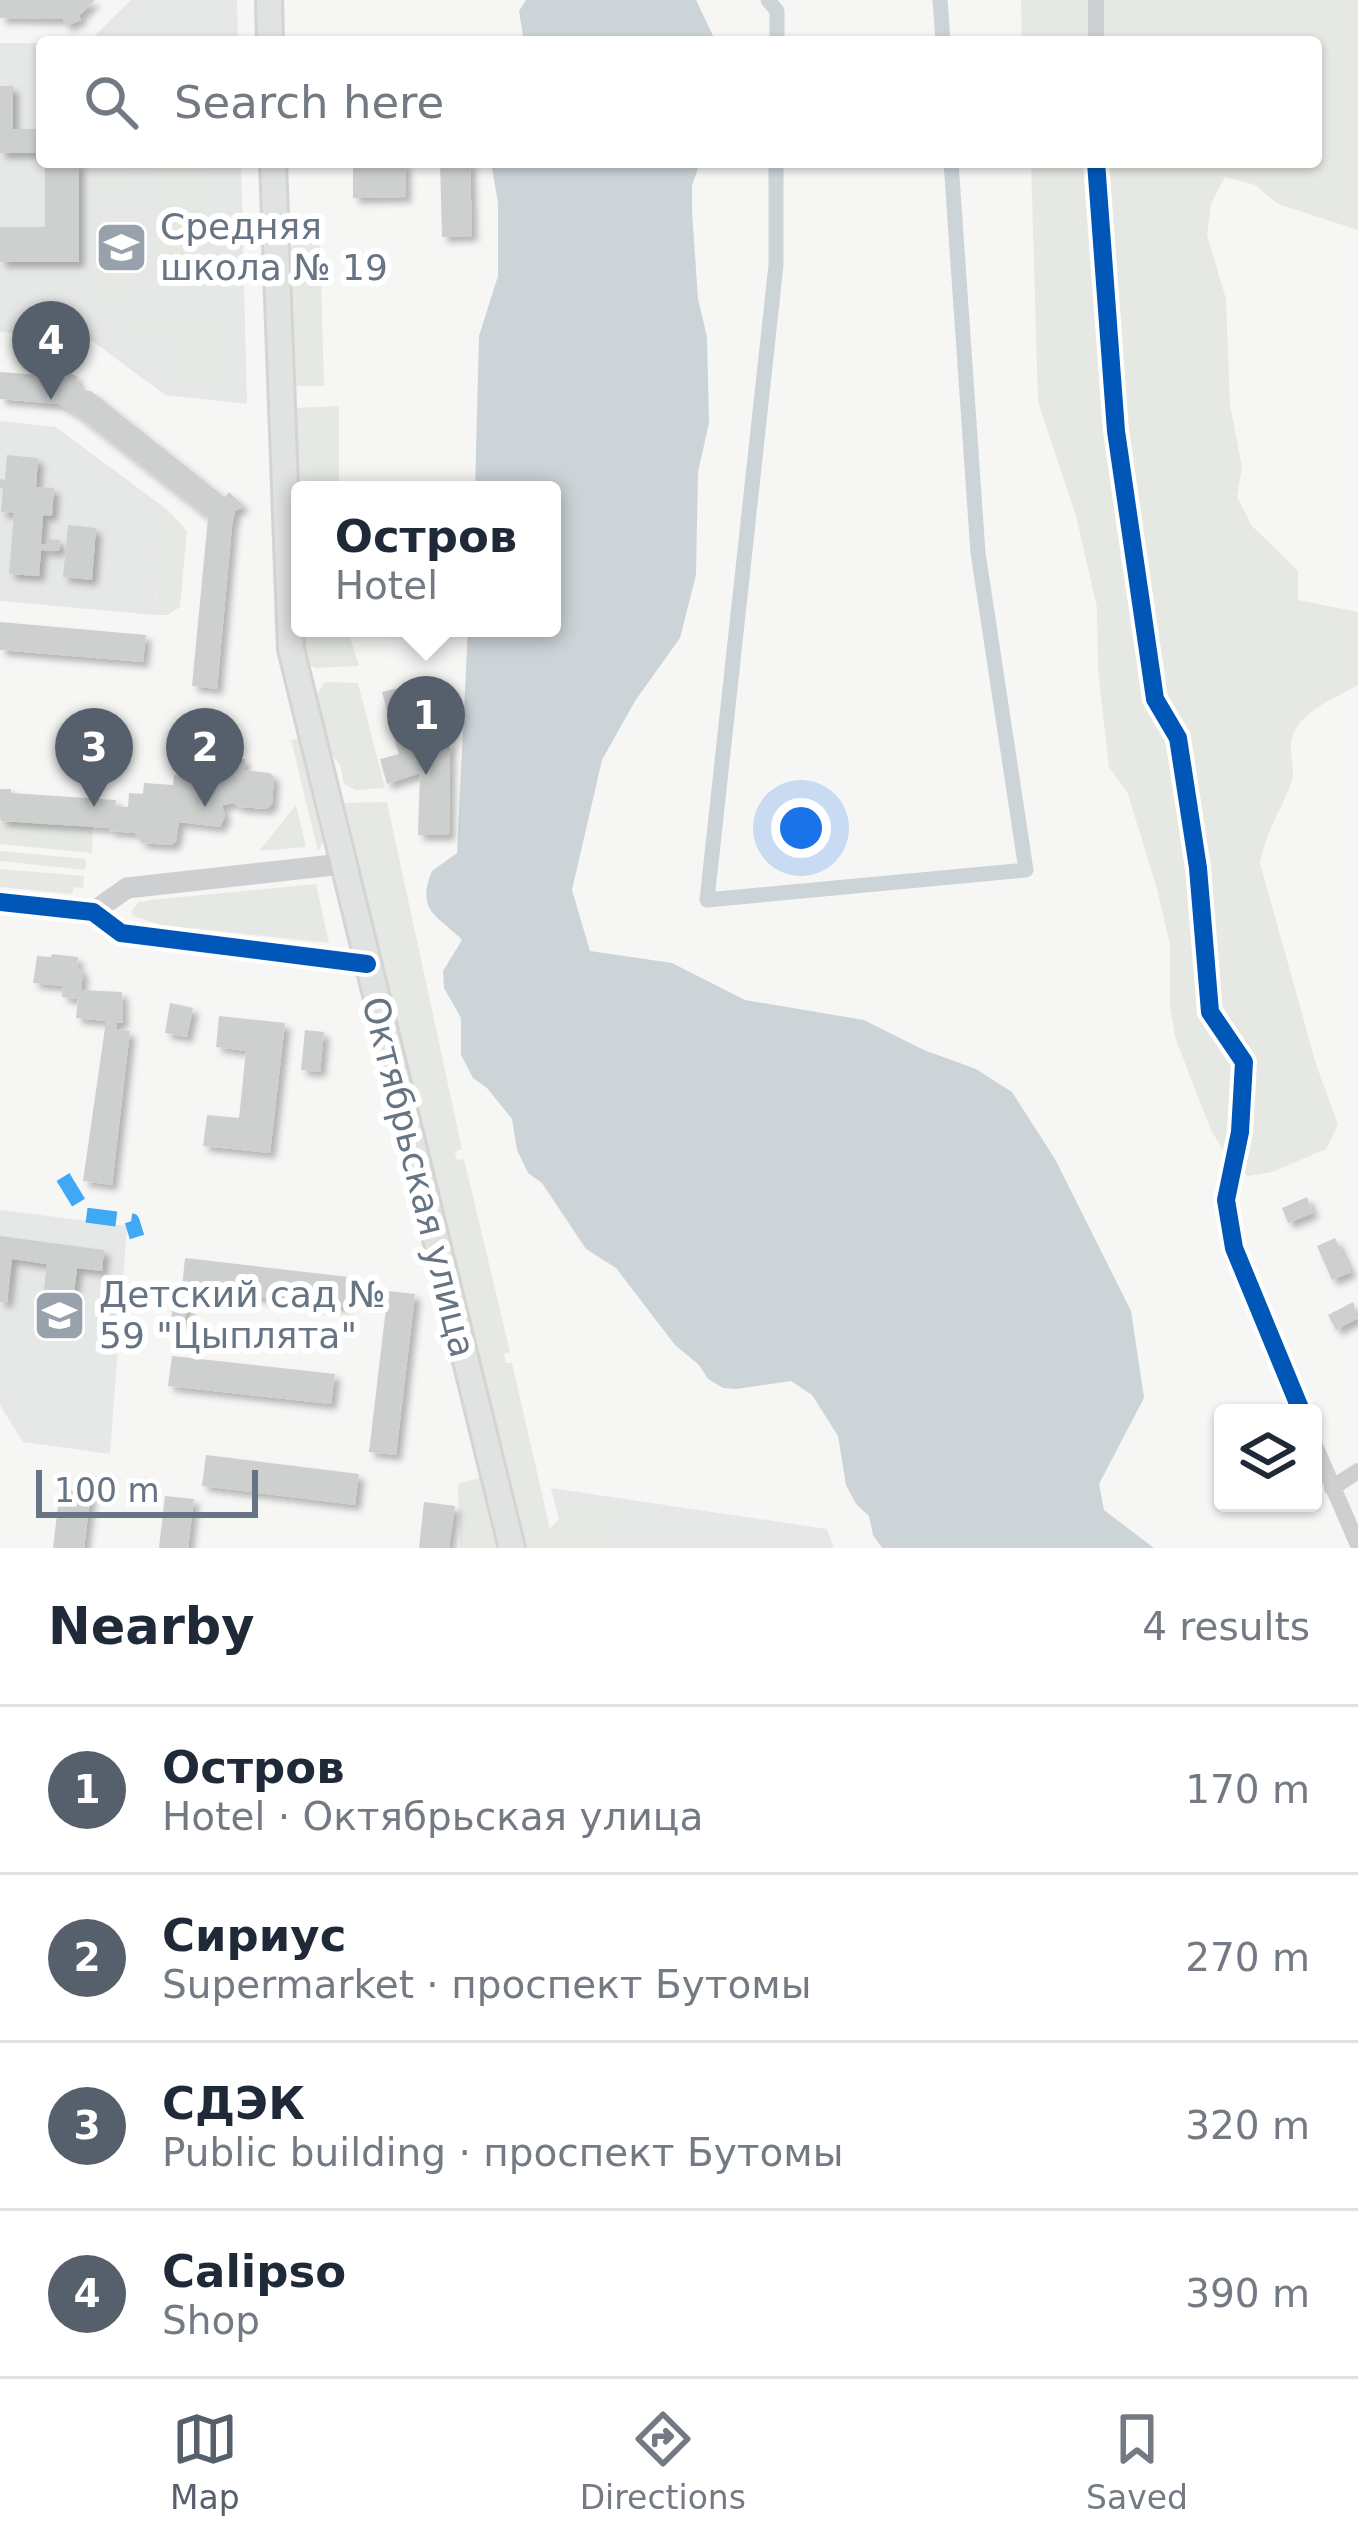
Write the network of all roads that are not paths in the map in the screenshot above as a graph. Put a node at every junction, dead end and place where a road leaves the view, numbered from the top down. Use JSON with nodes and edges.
{"nodes":[{"id":1,"x":268,"y":0,"type":"edge"},
{"id":2,"x":1096,"y":0,"type":"edge"},
{"id":3,"x":270,"y":36,"type":"edge"},
{"id":4,"x":1096,"y":36,"type":"edge"},
{"id":5,"x":273,"y":168,"type":"edge"},
{"id":6,"x":1096,"y":168,"type":"edge"},
{"id":7,"x":342,"y":864,"type":"junction"},
{"id":8,"x":0,"y":902,"type":"edge"},
{"id":9,"x":93,"y":911,"type":"junction"},
{"id":10,"x":367,"y":964,"type":"junction"},
{"id":11,"x":1298,"y":1404,"type":"edge"},
{"id":12,"x":1322,"y":1463,"type":"edge"},
{"id":13,"x":1358,"y":1471,"type":"edge"},
{"id":14,"x":1332,"y":1488,"type":"junction"},
{"id":15,"x":1358,"y":1545,"type":"edge"},
{"id":16,"x":512,"y":1548,"type":"edge"}],
"edges":[{"from":1,"to":3,"type":"main road"},
{"from":2,"to":4,"type":"street"},
{"from":5,"to":7,"type":"main road","name":"Октябрьская улица"},
{"from":6,"to":11,"type":"street"},
{"from":7,"to":9,"type":"street"},
{"from":7,"to":10,"type":"main road","name":"Октябрьская улица"},
{"from":8,"to":9,"type":"street"},
{"from":9,"to":10,"type":"street"},
{"from":10,"to":16,"type":"main road","name":"Октябрьская улица"},
{"from":12,"to":14,"type":"street"},
{"from":13,"to":14,"type":"street"},
{"from":14,"to":15,"type":"street"}]}
